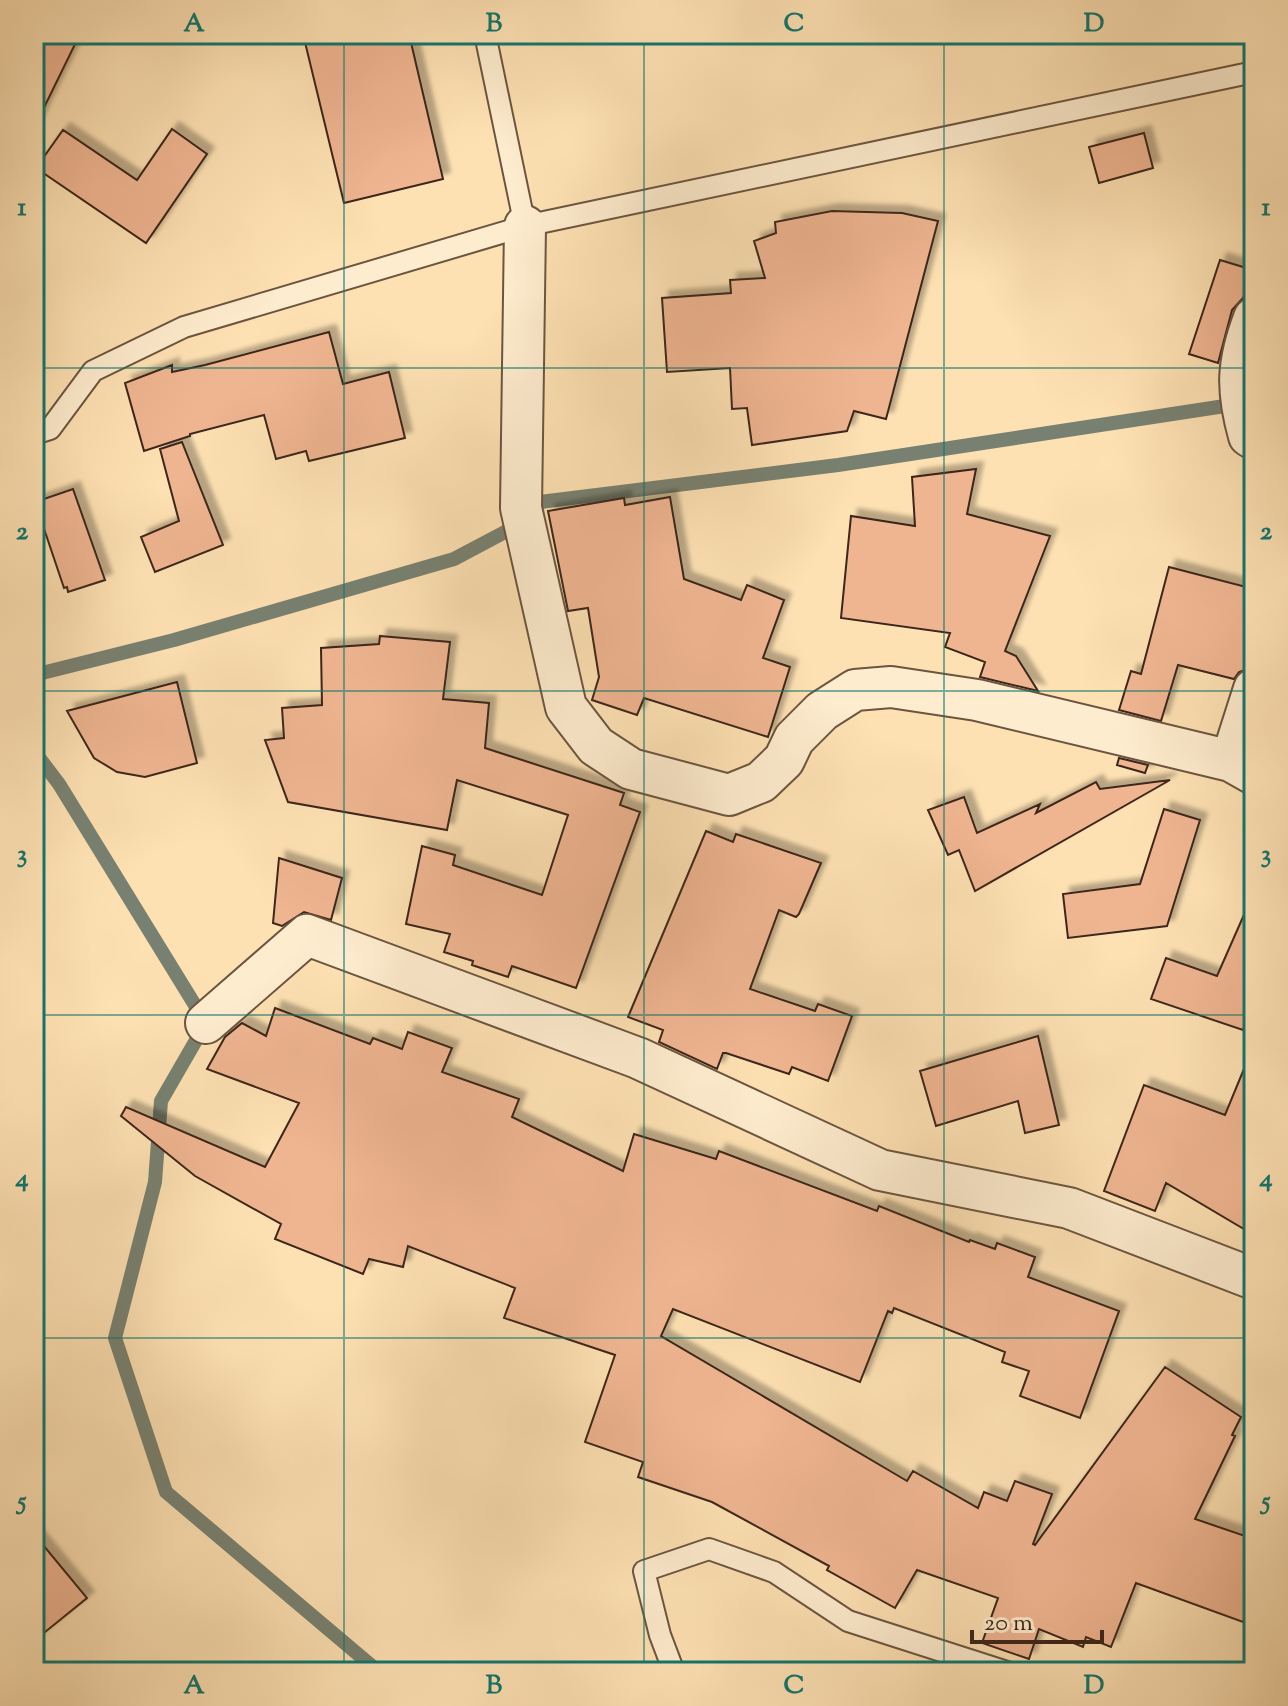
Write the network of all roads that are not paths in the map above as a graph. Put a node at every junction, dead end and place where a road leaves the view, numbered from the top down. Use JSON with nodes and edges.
{"nodes":[{"id":1,"x":485,"y":34,"type":"edge"},
{"id":2,"x":1254,"y":72,"type":"edge"},
{"id":3,"x":525,"y":226,"type":"junction"},
{"id":4,"x":1254,"y":318,"type":"edge"},
{"id":5,"x":34,"y":434,"type":"edge"},
{"id":6,"x":1254,"y":439,"type":"edge"},
{"id":7,"x":1254,"y":689,"type":"edge"},
{"id":8,"x":1242,"y":768,"type":"edge"},
{"id":9,"x":206,"y":1023,"type":"dead end"},
{"id":10,"x":1254,"y":1279,"type":"edge"},
{"id":11,"x":674,"y":1672,"type":"edge"},
{"id":12,"x":1007,"y":1672,"type":"edge"}],
"edges":[{"from":1,"to":3,"type":"lane"},
{"from":2,"to":3,"type":"lane"},
{"from":3,"to":5,"type":"lane"},
{"from":3,"to":8,"type":"street"},
{"from":4,"to":6,"type":"street"},
{"from":7,"to":8,"type":"street"},
{"from":9,"to":10,"type":"street"},
{"from":11,"to":12,"type":"lane"}]}
